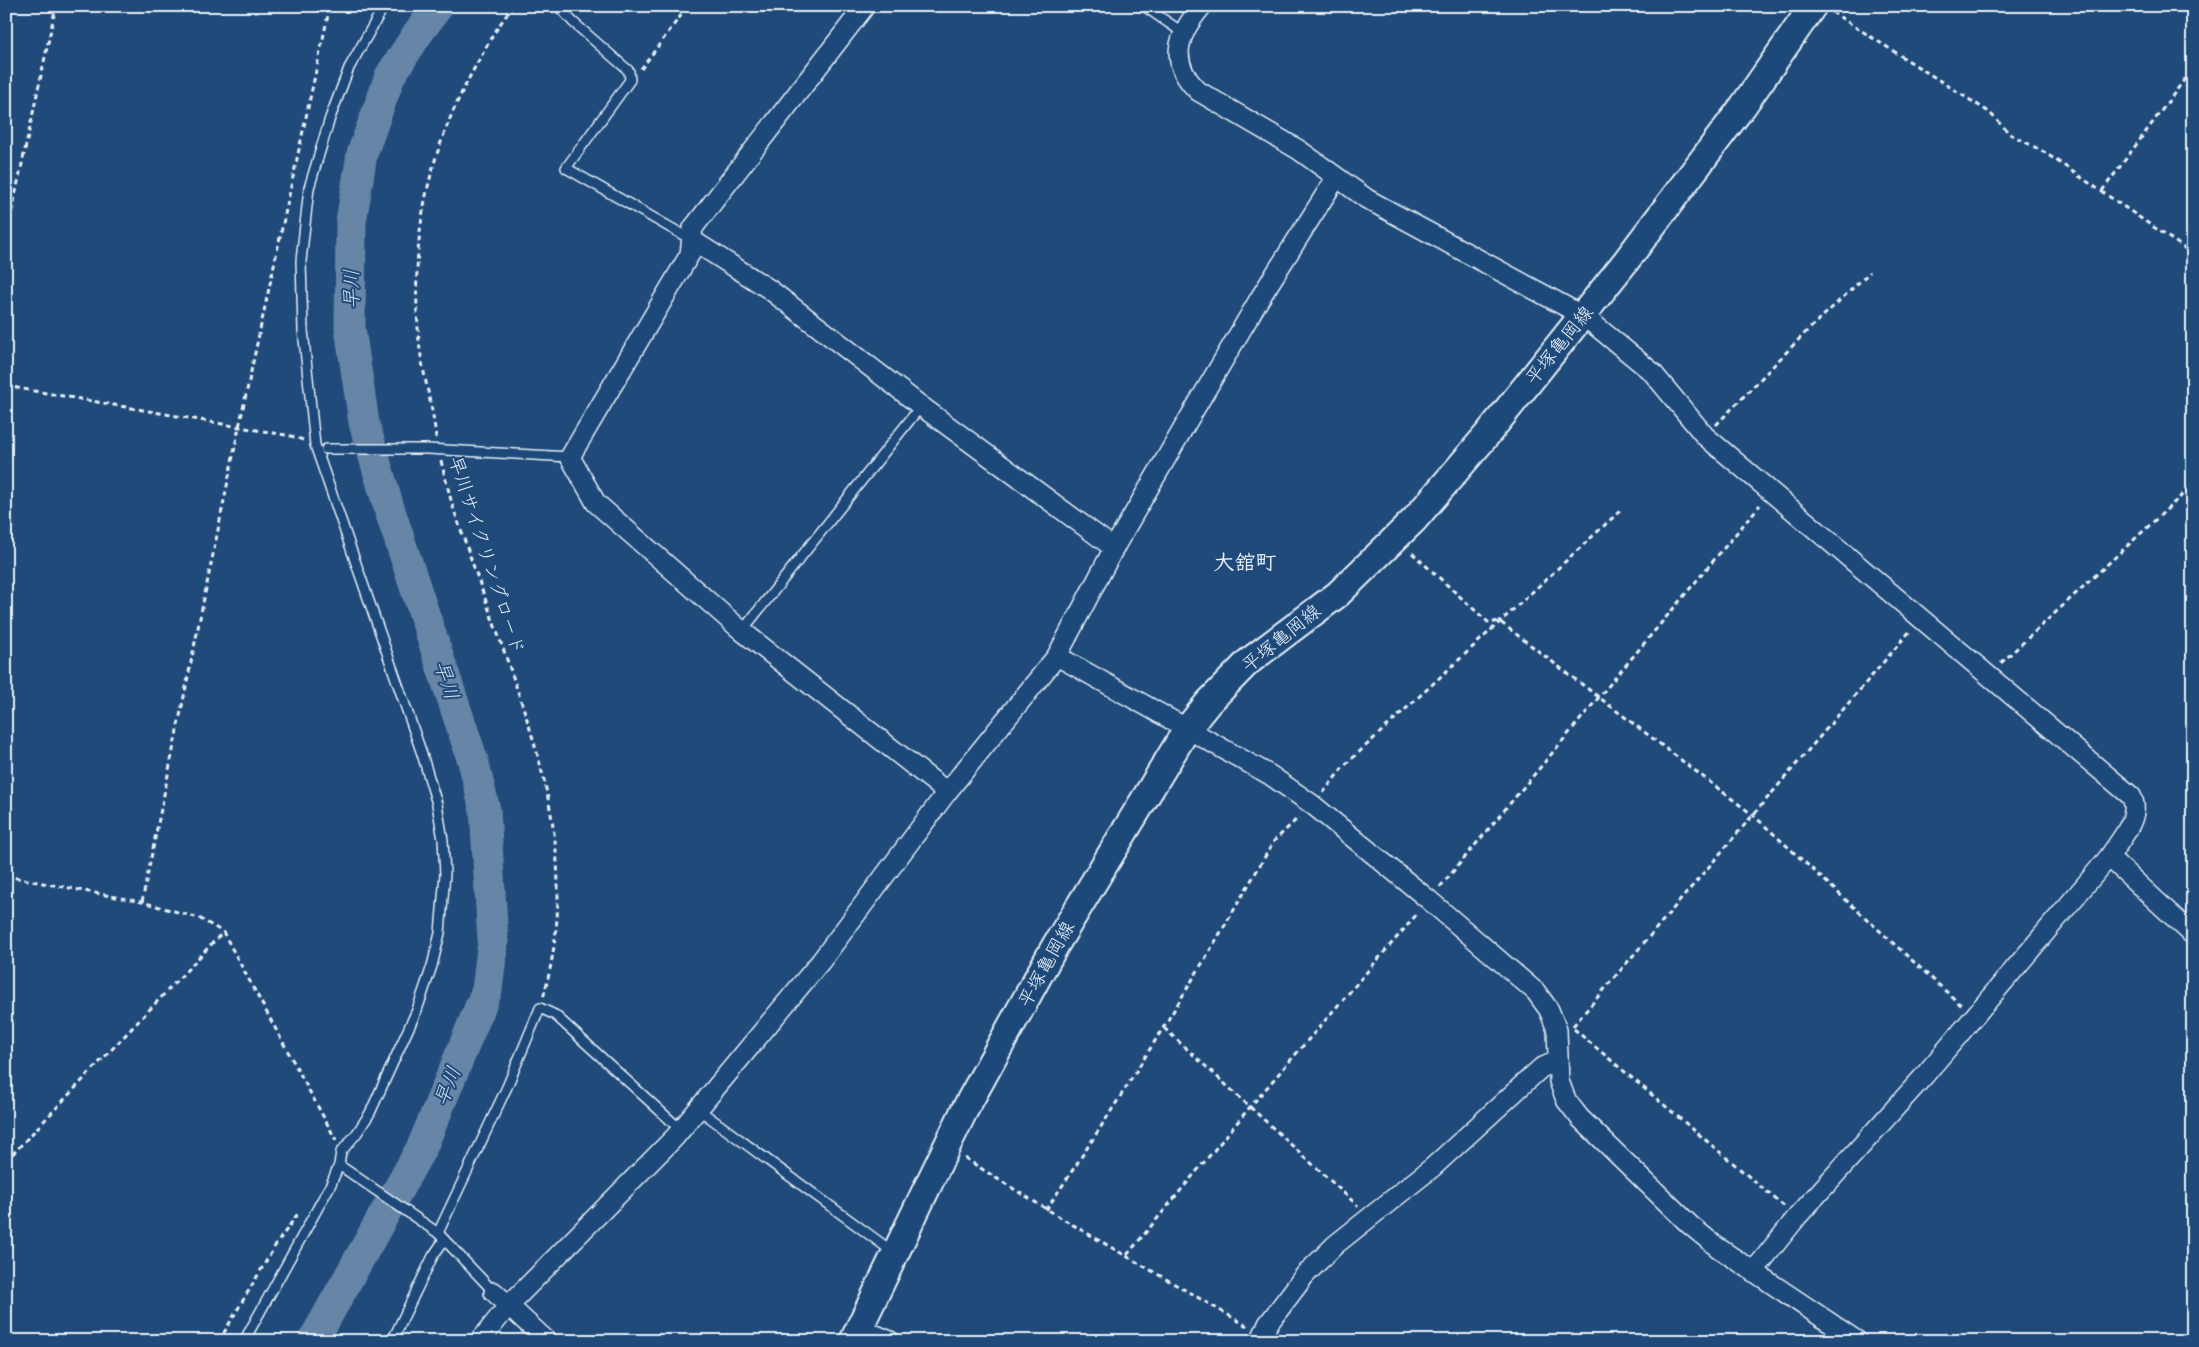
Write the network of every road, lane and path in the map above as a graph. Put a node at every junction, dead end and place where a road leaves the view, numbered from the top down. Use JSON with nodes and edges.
{"nodes":[{"id":1,"x":56,"y":6,"type":"edge"},
{"id":2,"x":330,"y":6,"type":"edge"},
{"id":3,"x":384,"y":6,"type":"edge"},
{"id":4,"x":514,"y":6,"type":"edge"},
{"id":5,"x":558,"y":6,"type":"edge"},
{"id":6,"x":688,"y":6,"type":"edge"},
{"id":7,"x":865,"y":6,"type":"edge"},
{"id":8,"x":1144,"y":6,"type":"edge"},
{"id":9,"x":1202,"y":6,"type":"edge"},
{"id":10,"x":1822,"y":9,"type":"edge"},
{"id":11,"x":1184,"y":30,"type":"junction"},
{"id":12,"x":2193,"y":68,"type":"edge"},
{"id":13,"x":630,"y":80,"type":"junction"},
{"id":14,"x":1336,"y":178,"type":"junction"},
{"id":15,"x":2102,"y":191,"type":"junction"},
{"id":16,"x":6,"y":238,"type":"edge"},
{"id":17,"x":692,"y":240,"type":"junction"},
{"id":18,"x":2193,"y":254,"type":"edge"},
{"id":19,"x":1870,"y":272,"type":"dead end"},
{"id":20,"x":1582,"y":316,"type":"junction"},
{"id":21,"x":6,"y":386,"type":"edge"},
{"id":22,"x":921,"y":406,"type":"junction"},
{"id":23,"x":239,"y":427,"type":"junction"},
{"id":24,"x":1705,"y":436,"type":"junction"},
{"id":25,"x":315,"y":445,"type":"junction"},
{"id":26,"x":326,"y":449,"type":"dead end"},
{"id":27,"x":433,"y":449,"type":"junction"},
{"id":28,"x":570,"y":457,"type":"junction"},
{"id":29,"x":2193,"y":484,"type":"edge"},
{"id":30,"x":1771,"y":491,"type":"junction"},
{"id":31,"x":1621,"y":510,"type":"dead end"},
{"id":32,"x":1114,"y":548,"type":"junction"},
{"id":33,"x":1412,"y":553,"type":"dead end"},
{"id":34,"x":1921,"y":617,"type":"junction"},
{"id":35,"x":1498,"y":621,"type":"junction"},
{"id":36,"x":742,"y":631,"type":"junction"},
{"id":37,"x":1057,"y":656,"type":"junction"},
{"id":38,"x":1989,"y":675,"type":"junction"},
{"id":39,"x":1598,"y":697,"type":"junction"},
{"id":40,"x":1187,"y":729,"type":"junction"},
{"id":41,"x":948,"y":792,"type":"junction"},
{"id":42,"x":1313,"y":805,"type":"junction"},
{"id":43,"x":1753,"y":815,"type":"junction"},
{"id":44,"x":2109,"y":857,"type":"junction"},
{"id":45,"x":6,"y":876,"type":"edge"},
{"id":46,"x":1429,"y":900,"type":"junction"},
{"id":47,"x":142,"y":902,"type":"junction"},
{"id":48,"x":223,"y":932,"type":"junction"},
{"id":49,"x":2193,"y":935,"type":"edge"},
{"id":50,"x":540,"y":1008,"type":"junction"},
{"id":51,"x":1974,"y":1017,"type":"junction"},
{"id":52,"x":1164,"y":1028,"type":"junction"},
{"id":53,"x":1564,"y":1028,"type":"junction"},
{"id":54,"x":1556,"y":1061,"type":"junction"},
{"id":55,"x":1250,"y":1107,"type":"junction"},
{"id":56,"x":698,"y":1109,"type":"junction"},
{"id":57,"x":681,"y":1130,"type":"junction"},
{"id":58,"x":946,"y":1147,"type":"junction"},
{"id":59,"x":342,"y":1152,"type":"junction"},
{"id":60,"x":6,"y":1161,"type":"edge"},
{"id":61,"x":341,"y":1167,"type":"junction"},
{"id":62,"x":301,"y":1209,"type":"dead end"},
{"id":63,"x":1046,"y":1210,"type":"junction"},
{"id":64,"x":1797,"y":1217,"type":"junction"},
{"id":65,"x":1371,"y":1218,"type":"junction"},
{"id":66,"x":438,"y":1234,"type":"junction"},
{"id":67,"x":895,"y":1253,"type":"junction"},
{"id":68,"x":1127,"y":1255,"type":"junction"},
{"id":69,"x":1753,"y":1272,"type":"junction"},
{"id":70,"x":494,"y":1292,"type":"joint"},
{"id":71,"x":508,"y":1306,"type":"junction"},
{"id":72,"x":856,"y":1334,"type":"edge"},
{"id":73,"x":1261,"y":1338,"type":"edge"},
{"id":74,"x":219,"y":1341,"type":"edge"},
{"id":75,"x":244,"y":1341,"type":"edge"},
{"id":76,"x":392,"y":1341,"type":"edge"},
{"id":77,"x":480,"y":1341,"type":"edge"},
{"id":78,"x":547,"y":1341,"type":"edge"},
{"id":79,"x":890,"y":1341,"type":"edge"},
{"id":80,"x":1857,"y":1341,"type":"edge"}],
"edges":[{"from":1,"to":16,"type":"path"},
{"from":2,"to":23,"type":"path"},
{"from":3,"to":25,"type":"lane"},
{"from":4,"to":27,"type":"path","name":"早川サイクリングロード"},
{"from":5,"to":13,"type":"lane"},
{"from":6,"to":13,"type":"path"},
{"from":7,"to":17,"type":"street"},
{"from":8,"to":11,"type":"lane"},
{"from":9,"to":11,"type":"street"},
{"from":10,"to":15,"type":"path"},
{"from":10,"to":20,"type":"main road","name":"平塚亀岡線"},
{"from":11,"to":14,"type":"street"},
{"from":12,"to":15,"type":"path"},
{"from":13,"to":17,"type":"lane"},
{"from":14,"to":20,"type":"street"},
{"from":14,"to":32,"type":"street"},
{"from":15,"to":18,"type":"path"},
{"from":17,"to":22,"type":"street"},
{"from":17,"to":28,"type":"street"},
{"from":19,"to":24,"type":"path"},
{"from":20,"to":24,"type":"street"},
{"from":20,"to":40,"type":"main road","name":"平塚亀岡線"},
{"from":21,"to":23,"type":"path"},
{"from":22,"to":32,"type":"street"},
{"from":22,"to":36,"type":"lane"},
{"from":23,"to":25,"type":"path"},
{"from":23,"to":47,"type":"path"},
{"from":24,"to":30,"type":"street"},
{"from":25,"to":59,"type":"lane"},
{"from":26,"to":27,"type":"lane"},
{"from":27,"to":28,"type":"lane"},
{"from":27,"to":50,"type":"path","name":"早川サイクリングロード"},
{"from":28,"to":36,"type":"street"},
{"from":29,"to":38,"type":"path"},
{"from":30,"to":34,"type":"street"},
{"from":30,"to":39,"type":"path"},
{"from":31,"to":35,"type":"path"},
{"from":32,"to":37,"type":"street"},
{"from":33,"to":35,"type":"path"},
{"from":34,"to":38,"type":"street"},
{"from":34,"to":43,"type":"path"},
{"from":35,"to":39,"type":"path"},
{"from":35,"to":42,"type":"path"},
{"from":36,"to":41,"type":"street"},
{"from":37,"to":40,"type":"street"},
{"from":37,"to":41,"type":"street"},
{"from":38,"to":44,"type":"street"},
{"from":39,"to":43,"type":"path"},
{"from":39,"to":46,"type":"path"},
{"from":40,"to":42,"type":"street"},
{"from":40,"to":58,"type":"main road","name":"平塚亀岡線"},
{"from":41,"to":56,"type":"street"},
{"from":42,"to":46,"type":"street"},
{"from":42,"to":52,"type":"path"},
{"from":43,"to":51,"type":"path"},
{"from":43,"to":53,"type":"path"},
{"from":44,"to":49,"type":"street"},
{"from":44,"to":51,"type":"street"},
{"from":45,"to":47,"type":"path"},
{"from":46,"to":53,"type":"street"},
{"from":46,"to":55,"type":"path"},
{"from":47,"to":48,"type":"path"},
{"from":48,"to":59,"type":"path"},
{"from":48,"to":60,"type":"path"},
{"from":50,"to":57,"type":"lane"},
{"from":50,"to":66,"type":"lane"},
{"from":51,"to":64,"type":"street"},
{"from":52,"to":55,"type":"path"},
{"from":52,"to":63,"type":"path"},
{"from":53,"to":54,"type":"street"},
{"from":53,"to":64,"type":"path"},
{"from":54,"to":65,"type":"street"},
{"from":54,"to":69,"type":"street"},
{"from":55,"to":65,"type":"path"},
{"from":55,"to":68,"type":"path"},
{"from":56,"to":57,"type":"street"},
{"from":56,"to":67,"type":"lane"},
{"from":57,"to":71,"type":"street"},
{"from":58,"to":63,"type":"path"},
{"from":58,"to":67,"type":"main road","name":"平塚亀岡線"},
{"from":59,"to":61,"type":"lane"},
{"from":61,"to":66,"type":"lane"},
{"from":61,"to":75,"type":"lane"},
{"from":62,"to":74,"type":"path"},
{"from":63,"to":68,"type":"path"},
{"from":64,"to":69,"type":"street"},
{"from":65,"to":73,"type":"street"},
{"from":66,"to":70,"type":"lane"},
{"from":66,"to":76,"type":"lane"},
{"from":67,"to":72,"type":"main road","name":"平塚亀岡線"},
{"from":68,"to":73,"type":"path"},
{"from":69,"to":80,"type":"street"},
{"from":70,"to":71,"type":"street"},
{"from":71,"to":77,"type":"street"},
{"from":71,"to":78,"type":"street"},
{"from":72,"to":79,"type":"street"}]}
